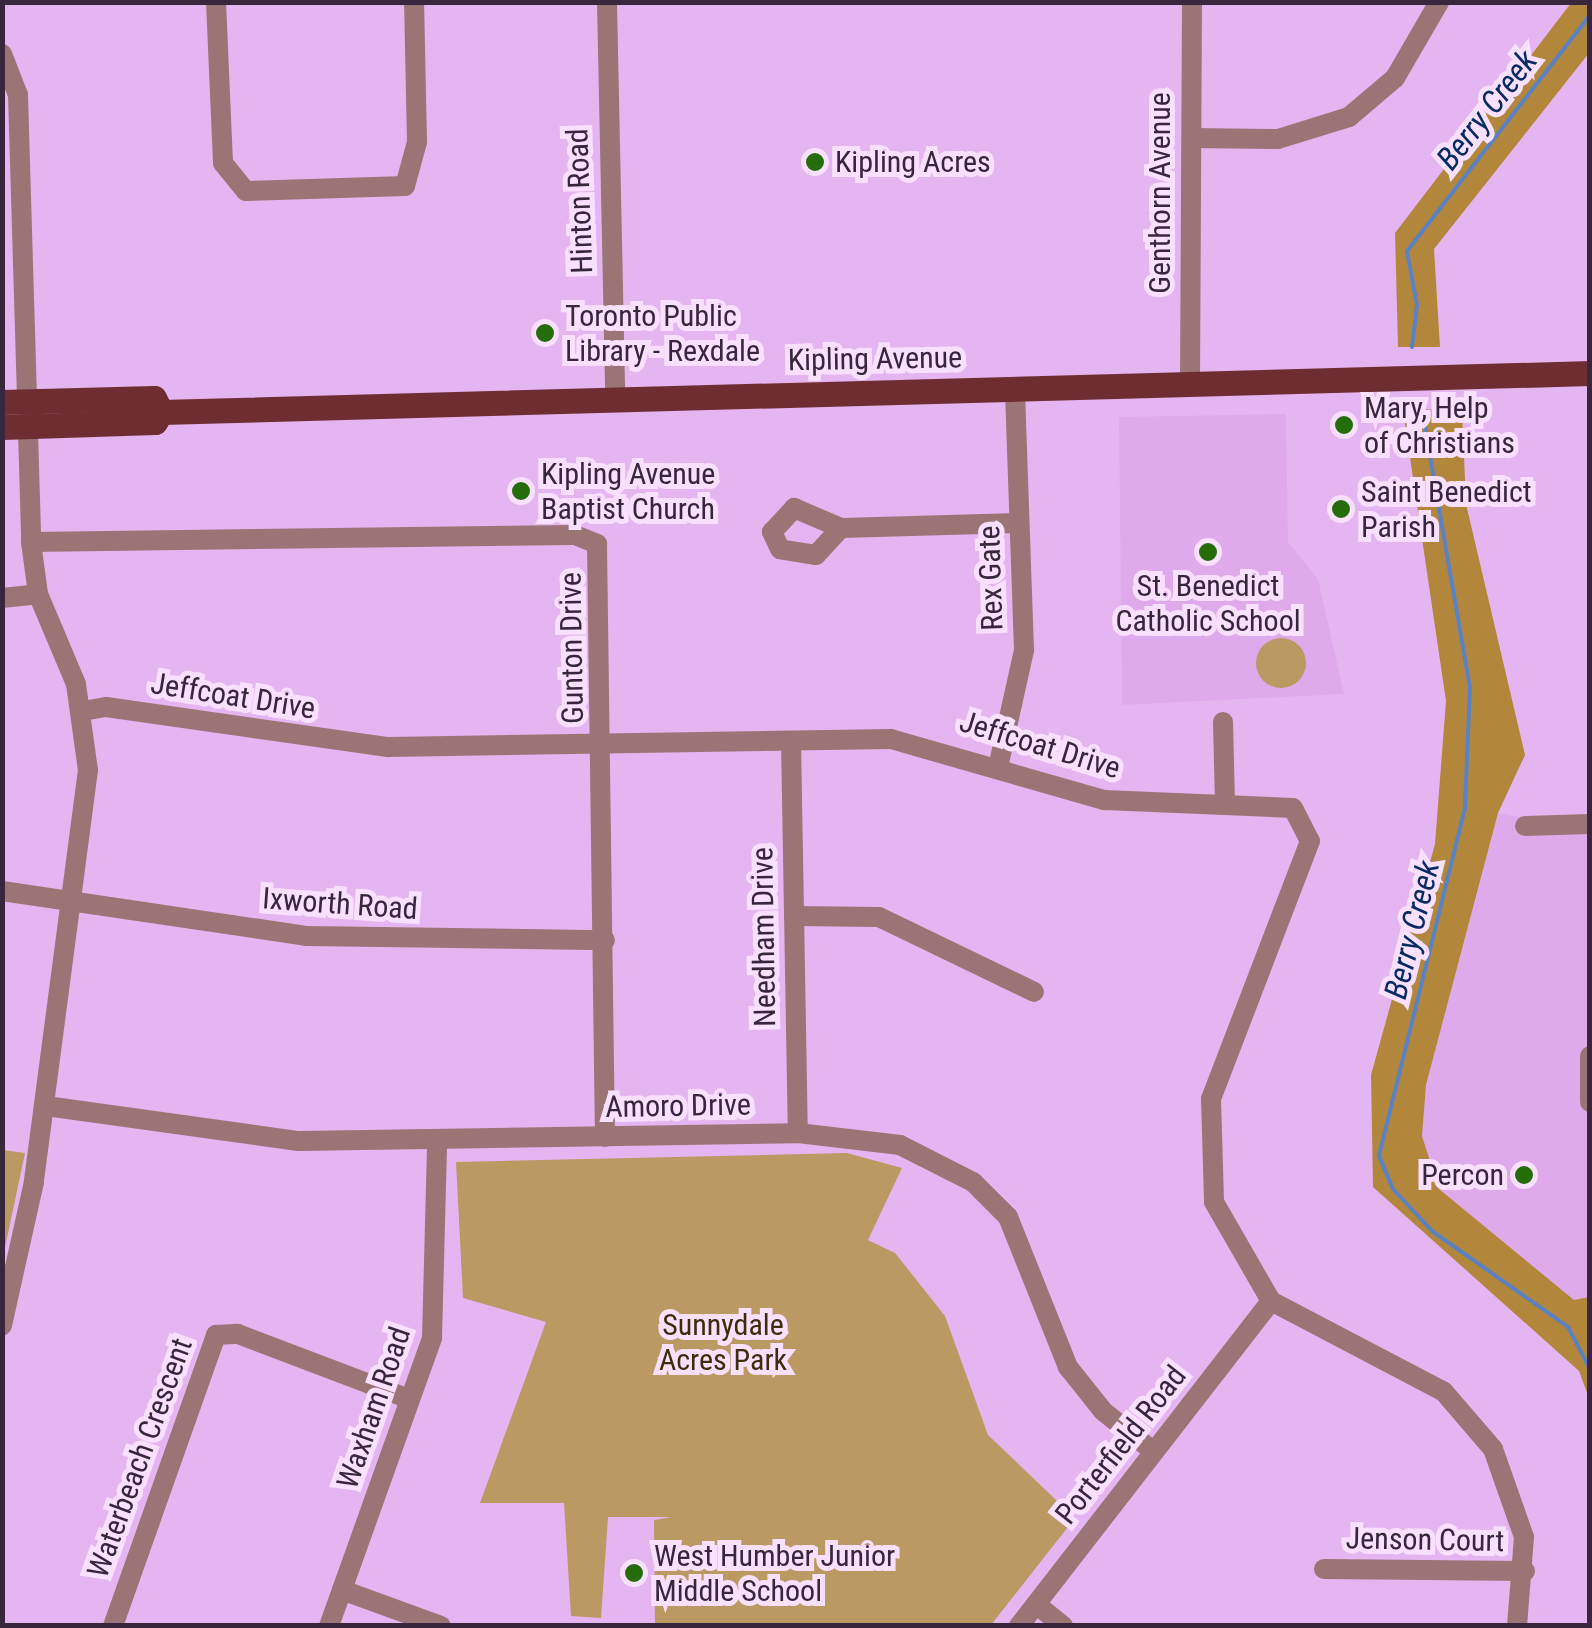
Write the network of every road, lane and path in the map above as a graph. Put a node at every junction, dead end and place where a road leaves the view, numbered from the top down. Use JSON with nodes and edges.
{"nodes":[{"id":1,"x":216,"y":2,"type":"edge"},
{"id":2,"x":414,"y":2,"type":"edge"},
{"id":3,"x":606,"y":2,"type":"edge"},
{"id":4,"x":1192,"y":2,"type":"edge"},
{"id":5,"x":1439,"y":2,"type":"edge"},
{"id":6,"x":2,"y":54,"type":"edge"},
{"id":7,"x":1192,"y":138,"type":"junction"},
{"id":8,"x":1590,"y":373,"type":"edge"},
{"id":9,"x":1190,"y":384,"type":"junction"},
{"id":10,"x":1015,"y":388,"type":"junction"},
{"id":11,"x":615,"y":398,"type":"junction"},
{"id":12,"x":14,"y":415,"type":"edge"},
{"id":13,"x":1019,"y":523,"type":"junction"},
{"id":14,"x":841,"y":528,"type":"dead end"},
{"id":15,"x":32,"y":542,"type":"junction"},
{"id":16,"x":38,"y":594,"type":"junction"},
{"id":17,"x":2,"y":598,"type":"edge"},
{"id":18,"x":83,"y":711,"type":"junction"},
{"id":19,"x":1223,"y":722,"type":"dead end"},
{"id":20,"x":604,"y":738,"type":"junction"},
{"id":21,"x":791,"y":741,"type":"junction"},
{"id":22,"x":998,"y":763,"type":"junction"},
{"id":23,"x":1225,"y":803,"type":"junction"},
{"id":24,"x":1590,"y":824,"type":"edge"},
{"id":25,"x":1525,"y":826,"type":"dead end"},
{"id":26,"x":2,"y":891,"type":"edge"},
{"id":27,"x":72,"y":904,"type":"junction"},
{"id":28,"x":794,"y":916,"type":"junction"},
{"id":29,"x":605,"y":940,"type":"junction"},
{"id":30,"x":1034,"y":992,"type":"dead end"},
{"id":31,"x":1590,"y":1056,"type":"edge"},
{"id":32,"x":1590,"y":1102,"type":"edge"},
{"id":33,"x":46,"y":1106,"type":"junction"},
{"id":34,"x":798,"y":1133,"type":"junction"},
{"id":35,"x":606,"y":1138,"type":"junction"},
{"id":36,"x":436,"y":1144,"type":"junction"},
{"id":37,"x":1270,"y":1301,"type":"junction"},
{"id":38,"x":2,"y":1325,"type":"edge"},
{"id":39,"x":409,"y":1399,"type":"junction"},
{"id":40,"x":1153,"y":1451,"type":"junction"},
{"id":41,"x":1324,"y":1569,"type":"dead end"},
{"id":42,"x":1525,"y":1571,"type":"junction"},
{"id":43,"x":342,"y":1590,"type":"junction"},
{"id":44,"x":1036,"y":1604,"type":"junction"},
{"id":45,"x":112,"y":1626,"type":"edge"},
{"id":46,"x":328,"y":1626,"type":"edge"},
{"id":47,"x":441,"y":1626,"type":"edge"},
{"id":48,"x":1020,"y":1626,"type":"edge"},
{"id":49,"x":1064,"y":1626,"type":"edge"},
{"id":50,"x":1517,"y":1626,"type":"edge"}],
"edges":[{"from":1,"to":2,"type":"street"},
{"from":3,"to":11,"type":"street","name":"Hinton Road"},
{"from":4,"to":7,"type":"street","name":"Genthorn Avenue"},
{"from":5,"to":7,"type":"street"},
{"from":6,"to":12,"type":"street"},
{"from":7,"to":9,"type":"street","name":"Genthorn Avenue"},
{"from":8,"to":9,"type":"main road","name":"Kipling Avenue"},
{"from":9,"to":10,"type":"main road","name":"Kipling Avenue"},
{"from":10,"to":11,"type":"main road","name":"Kipling Avenue"},
{"from":10,"to":13,"type":"street","name":"Rex Gate"},
{"from":11,"to":12,"type":"main road","name":"Kipling Avenue"},
{"from":12,"to":15,"type":"street"},
{"from":13,"to":14,"type":"street"},
{"from":13,"to":22,"type":"street","name":"Rex Gate"},
{"from":15,"to":16,"type":"street"},
{"from":15,"to":20,"type":"street","name":"Gunton Drive"},
{"from":16,"to":17,"type":"street"},
{"from":16,"to":18,"type":"street"},
{"from":18,"to":20,"type":"street","name":"Jeffcoat Drive"},
{"from":18,"to":27,"type":"street"},
{"from":19,"to":23,"type":"street"},
{"from":20,"to":21,"type":"street","name":"Jeffcoat Drive"},
{"from":20,"to":29,"type":"street","name":"Gunton Drive"},
{"from":21,"to":22,"type":"street","name":"Jeffcoat Drive"},
{"from":21,"to":28,"type":"street","name":"Needham Drive"},
{"from":22,"to":23,"type":"street","name":"Jeffcoat Drive"},
{"from":23,"to":37,"type":"street","name":"Jeffcoat Drive"},
{"from":24,"to":25,"type":"street"},
{"from":26,"to":27,"type":"street","name":"Ixworth Road"},
{"from":27,"to":29,"type":"street","name":"Ixworth Road"},
{"from":27,"to":33,"type":"street"},
{"from":28,"to":30,"type":"street"},
{"from":28,"to":34,"type":"street","name":"Needham Drive"},
{"from":29,"to":35,"type":"street","name":"Gunton Drive"},
{"from":31,"to":32,"type":"street"},
{"from":33,"to":36,"type":"street","name":"Amoro Drive"},
{"from":33,"to":38,"type":"street"},
{"from":34,"to":35,"type":"street","name":"Amoro Drive"},
{"from":34,"to":40,"type":"street","name":"Amoro Drive"},
{"from":35,"to":36,"type":"street","name":"Amoro Drive"},
{"from":36,"to":39,"type":"street","name":"Waxham Road"},
{"from":37,"to":40,"type":"street","name":"Porterfield Road"},
{"from":37,"to":42,"type":"street"},
{"from":39,"to":43,"type":"street","name":"Waxham Road"},
{"from":39,"to":45,"type":"street","name":"Waterbeach Crescent"},
{"from":40,"to":44,"type":"street","name":"Porterfield Road"},
{"from":41,"to":42,"type":"street","name":"Jenson Court"},
{"from":42,"to":50,"type":"street"},
{"from":43,"to":46,"type":"street","name":"Waxham Road"},
{"from":43,"to":47,"type":"street"},
{"from":44,"to":48,"type":"street","name":"Porterfield Road"},
{"from":44,"to":49,"type":"street"}]}
